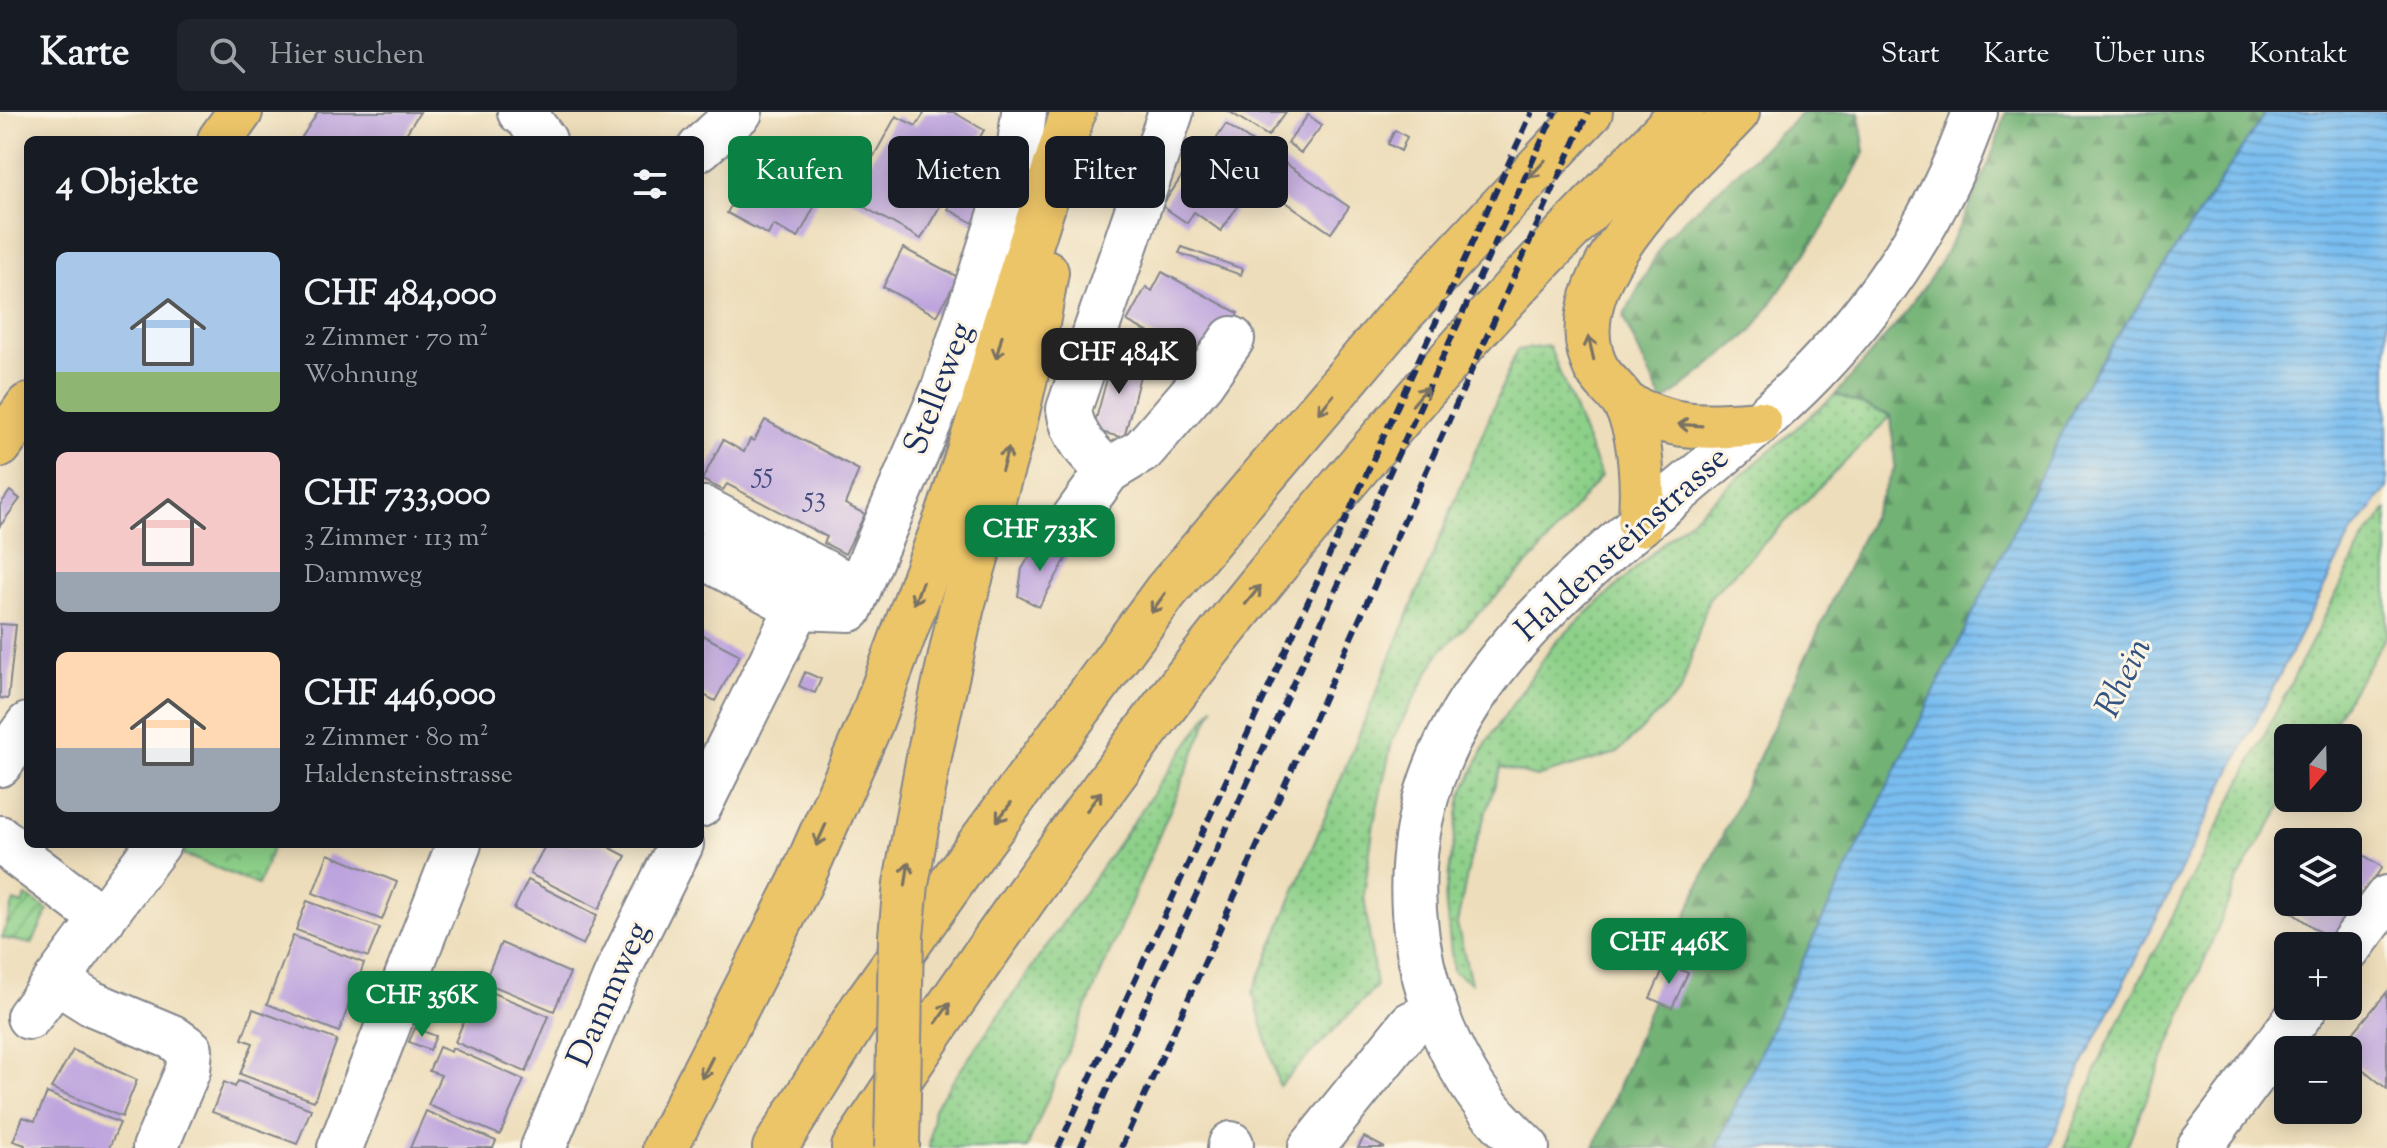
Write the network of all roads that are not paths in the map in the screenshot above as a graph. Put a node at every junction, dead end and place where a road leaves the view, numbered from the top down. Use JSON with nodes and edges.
{"nodes":[{"id":1,"x":240,"y":112,"type":"edge"},
{"id":2,"x":520,"y":112,"type":"edge"},
{"id":3,"x":1024,"y":112,"type":"edge"},
{"id":4,"x":1074,"y":112,"type":"edge"},
{"id":5,"x":1171,"y":112,"type":"edge"},
{"id":6,"x":1590,"y":112,"type":"edge"},
{"id":7,"x":1682,"y":112,"type":"edge"},
{"id":8,"x":1737,"y":112,"type":"edge"},
{"id":9,"x":1975,"y":112,"type":"edge"},
{"id":10,"x":223,"y":136,"type":"edge"},
{"id":11,"x":541,"y":136,"type":"edge"},
{"id":12,"x":1232,"y":339,"type":"dead end"},
{"id":13,"x":1626,"y":405,"type":"junction"},
{"id":14,"x":24,"y":412,"type":"edge"},
{"id":15,"x":1759,"y":423,"type":"junction"},
{"id":16,"x":0,"y":445,"type":"edge"},
{"id":17,"x":1108,"y":471,"type":"junction"},
{"id":18,"x":704,"y":509,"type":"dead end"},
{"id":19,"x":1640,"y":524,"type":"junction"},
{"id":20,"x":1062,"y":535,"type":"dead end"},
{"id":21,"x":704,"y":557,"type":"edge"},
{"id":22,"x":858,"y":590,"type":"junction"},
{"id":23,"x":798,"y":607,"type":"junction"},
{"id":24,"x":24,"y":731,"type":"edge"},
{"id":25,"x":0,"y":764,"type":"edge"},
{"id":26,"x":704,"y":797,"type":"edge"},
{"id":27,"x":0,"y":838,"type":"edge"},
{"id":28,"x":155,"y":848,"type":"edge"},
{"id":29,"x":457,"y":848,"type":"edge"},
{"id":30,"x":679,"y":848,"type":"edge"},
{"id":31,"x":2387,"y":898,"type":"edge"},
{"id":32,"x":103,"y":919,"type":"junction"},
{"id":33,"x":2362,"y":932,"type":"edge"},
{"id":34,"x":56,"y":981,"type":"junction"},
{"id":35,"x":1436,"y":1013,"type":"junction"},
{"id":36,"x":29,"y":1017,"type":"dead end"},
{"id":37,"x":2295,"y":1020,"type":"edge"},
{"id":38,"x":155,"y":1148,"type":"edge"},
{"id":39,"x":340,"y":1148,"type":"edge"},
{"id":40,"x":543,"y":1148,"type":"edge"},
{"id":41,"x":665,"y":1148,"type":"edge"},
{"id":42,"x":775,"y":1148,"type":"edge"},
{"id":43,"x":854,"y":1148,"type":"edge"},
{"id":44,"x":897,"y":1148,"type":"edge"},
{"id":45,"x":1311,"y":1148,"type":"edge"},
{"id":46,"x":1527,"y":1148,"type":"edge"},
{"id":47,"x":2199,"y":1148,"type":"edge"}],
"edges":[{"from":1,"to":10,"type":"main road"},
{"from":2,"to":11,"type":"street"},
{"from":3,"to":22,"type":"street","name":"Stelleweg"},
{"from":4,"to":41,"type":"main road","one_way":true},
{"from":44,"to":4,"type":"main road","one_way":true,"bridge":true},
{"from":5,"to":17,"type":"street"},
{"from":6,"to":42,"type":"main road","one_way":true},
{"from":43,"to":7,"type":"main road","one_way":true},
{"from":13,"to":8,"type":"main road","one_way":true},
{"from":9,"to":15,"type":"street","name":"Haldensteinstrasse"},
{"from":12,"to":17,"type":"street"},
{"from":15,"to":13,"type":"main road","one_way":true},
{"from":13,"to":19,"type":"main road"},
{"from":14,"to":16,"type":"main road"},
{"from":15,"to":19,"type":"street","name":"Haldensteinstrasse"},
{"from":17,"to":20,"type":"street"},
{"from":18,"to":22,"type":"street"},
{"from":19,"to":35,"type":"street","name":"Haldensteinstrasse"},
{"from":21,"to":23,"type":"street"},
{"from":22,"to":23,"type":"street"},
{"from":23,"to":26,"type":"street"},
{"from":24,"to":25,"type":"street"},
{"from":27,"to":32,"type":"street"},
{"from":28,"to":32,"type":"street"},
{"from":29,"to":39,"type":"street"},
{"from":30,"to":40,"type":"street","name":"Dammweg"},
{"from":31,"to":33,"type":"street"},
{"from":32,"to":34,"type":"street"},
{"from":34,"to":36,"type":"street"},
{"from":34,"to":38,"type":"street"},
{"from":35,"to":45,"type":"street"},
{"from":35,"to":46,"type":"street","name":"Haldensteinstrasse"},
{"from":37,"to":47,"type":"street"}]}
